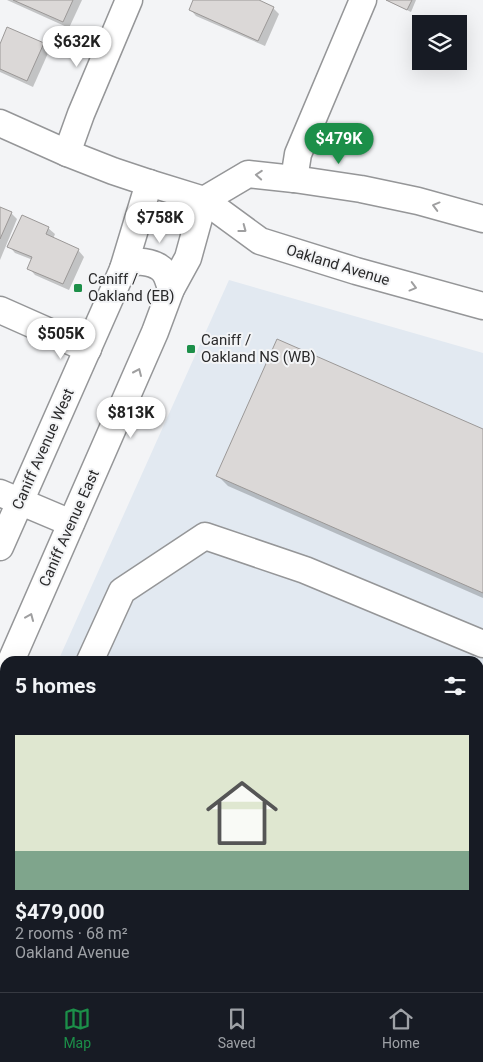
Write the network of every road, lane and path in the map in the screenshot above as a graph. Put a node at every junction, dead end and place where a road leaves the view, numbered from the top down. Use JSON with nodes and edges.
{"nodes":[{"id":1,"x":129,"y":0,"type":"edge"},
{"id":2,"x":363,"y":0,"type":"edge"},
{"id":3,"x":0,"y":123,"type":"edge"},
{"id":4,"x":67,"y":153,"type":"junction"},
{"id":5,"x":294,"y":178,"type":"junction"},
{"id":6,"x":149,"y":183,"type":"junction"},
{"id":7,"x":204,"y":200,"type":"junction"},
{"id":8,"x":483,"y":219,"type":"edge"},
{"id":9,"x":123,"y":269,"type":"junction"},
{"id":10,"x":172,"y":289,"type":"junction"},
{"id":11,"x":483,"y":306,"type":"edge"},
{"id":12,"x":0,"y":310,"type":"edge"},
{"id":13,"x":88,"y":349,"type":"junction"},
{"id":14,"x":10,"y":498,"type":"edge"},
{"id":15,"x":71,"y":523,"type":"junction"},
{"id":16,"x":0,"y":547,"type":"edge"},
{"id":17,"x":483,"y":644,"type":"edge"},
{"id":18,"x":13,"y":656,"type":"edge"},
{"id":19,"x":92,"y":656,"type":"edge"}],
"edges":[{"from":1,"to":4,"type":"street"},
{"from":2,"to":5,"type":"street"},
{"from":3,"to":4,"type":"street","name":"Oakland Avenue"},
{"from":4,"to":6,"type":"street","name":"Oakland Avenue"},
{"from":5,"to":7,"type":"street","one_way":true},
{"from":8,"to":5,"type":"street","one_way":true},
{"from":6,"to":7,"type":"street","name":"Oakland Avenue"},
{"from":6,"to":9,"type":"street","name":"Caniff Avenue West"},
{"from":7,"to":10,"type":"street","name":"Caniff Avenue East"},
{"from":7,"to":11,"type":"street","name":"Oakland Avenue","one_way":true},
{"from":9,"to":10,"type":"street"},
{"from":9,"to":13,"type":"street","name":"Caniff Avenue West"},
{"from":15,"to":10,"type":"street","name":"Caniff Avenue East","one_way":true},
{"from":12,"to":13,"type":"street"},
{"from":13,"to":14,"type":"street","name":"Caniff Avenue West"},
{"from":14,"to":15,"type":"street"},
{"from":14,"to":16,"type":"street","name":"Caniff Avenue West"},
{"from":18,"to":15,"type":"street","name":"Caniff Avenue East","one_way":true},
{"from":17,"to":19,"type":"street"}]}
